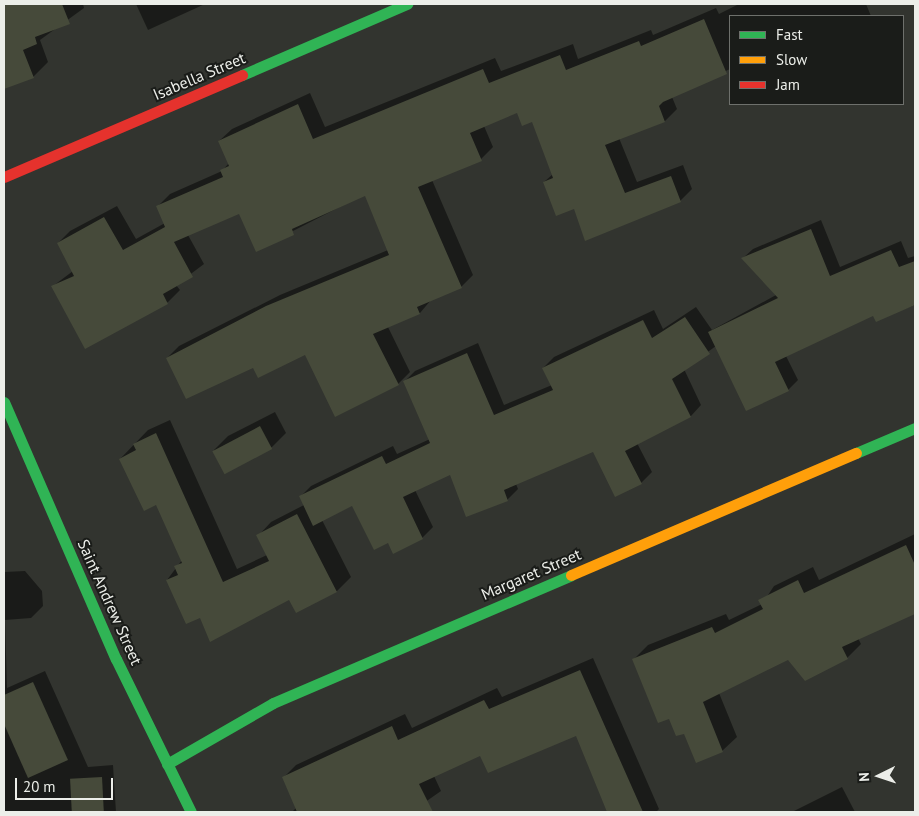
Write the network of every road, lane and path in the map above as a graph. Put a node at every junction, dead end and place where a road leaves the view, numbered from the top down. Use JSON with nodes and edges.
{"nodes":[{"id":1,"x":407,"y":4,"type":"edge"},
{"id":2,"x":4,"y":177,"type":"edge"},
{"id":3,"x":4,"y":402,"type":"edge"},
{"id":4,"x":915,"y":428,"type":"edge"},
{"id":5,"x":167,"y":764,"type":"junction"},
{"id":6,"x":191,"y":812,"type":"edge"}],
"edges":[{"from":1,"to":2,"type":"street","name":"Isabella Street"},
{"from":3,"to":5,"type":"street","name":"Saint Andrew Street"},
{"from":4,"to":5,"type":"street","name":"Margaret Street"},
{"from":5,"to":6,"type":"street","name":"Saint Andrew Street"}]}
